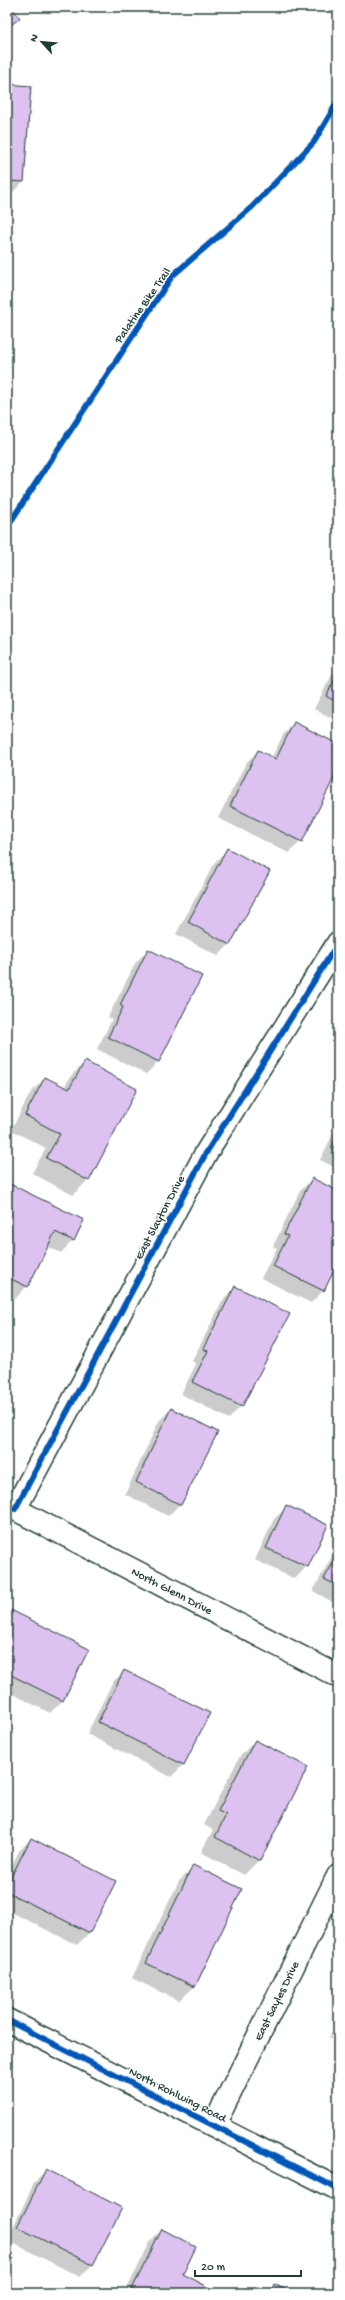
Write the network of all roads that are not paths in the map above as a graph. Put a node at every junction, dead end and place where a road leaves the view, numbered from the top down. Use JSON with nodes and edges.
{"nodes":[{"id":1,"x":338,"y":943,"type":"edge"},
{"id":2,"x":11,"y":1507,"type":"edge"},
{"id":3,"x":338,"y":1676,"type":"edge"},
{"id":4,"x":338,"y":1876,"type":"edge"},
{"id":5,"x":7,"y":2020,"type":"edge"},
{"id":6,"x":214,"y":2125,"type":"junction"},
{"id":7,"x":338,"y":2189,"type":"edge"}],
"edges":[{"from":1,"to":2,"type":"street","name":"East Slayton Drive"},
{"from":2,"to":3,"type":"street","name":"North Glenn Drive"},
{"from":4,"to":6,"type":"street","name":"East Sayles Drive"},
{"from":5,"to":6,"type":"street","name":"North Rohlwing Road"},
{"from":6,"to":7,"type":"street","name":"North Rohlwing Road"}]}
